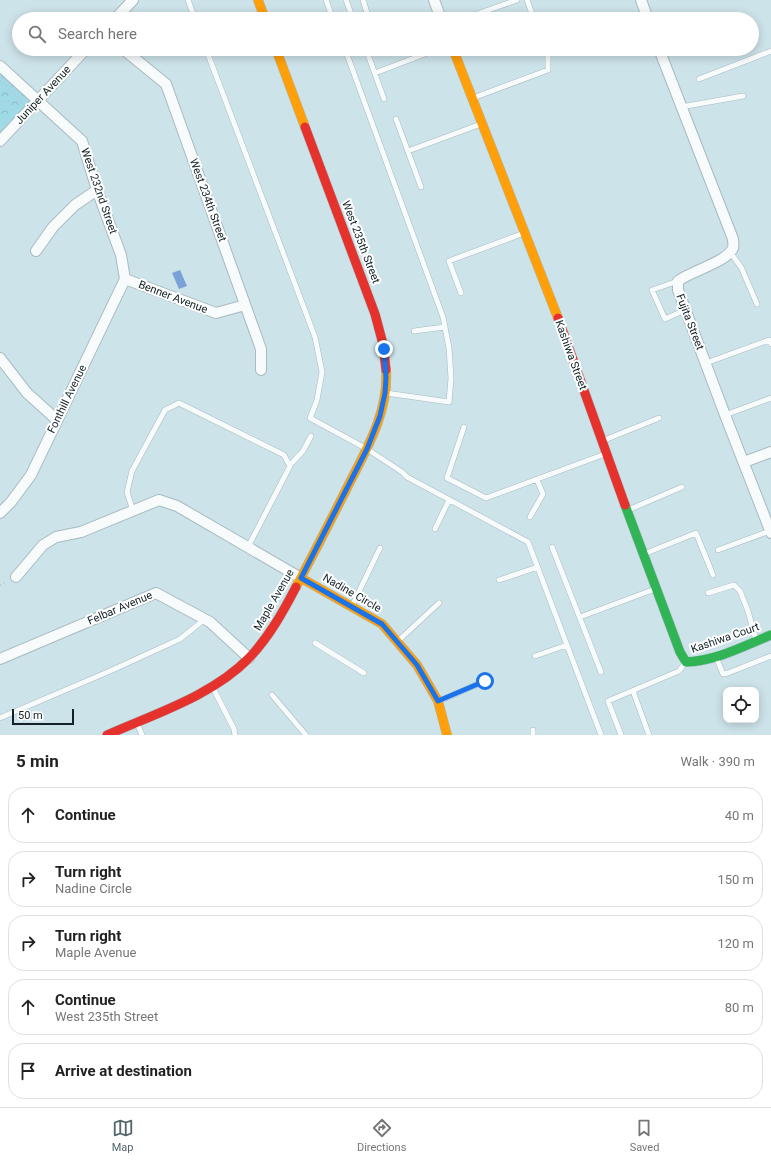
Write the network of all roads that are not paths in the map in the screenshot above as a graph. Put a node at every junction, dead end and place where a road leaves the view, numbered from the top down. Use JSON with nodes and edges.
{"nodes":[{"id":1,"x":132,"y":0,"type":"edge"},
{"id":2,"x":188,"y":0,"type":"edge"},
{"id":3,"x":258,"y":0,"type":"edge"},
{"id":4,"x":326,"y":0,"type":"edge"},
{"id":5,"x":346,"y":0,"type":"edge"},
{"id":6,"x":363,"y":0,"type":"edge"},
{"id":7,"x":434,"y":0,"type":"edge"},
{"id":8,"x":517,"y":0,"type":"edge"},
{"id":9,"x":527,"y":0,"type":"edge"},
{"id":10,"x":641,"y":0,"type":"edge"},
{"id":11,"x":121,"y":12,"type":"edge"},
{"id":12,"x":192,"y":12,"type":"edge"},
{"id":13,"x":262,"y":12,"type":"edge"},
{"id":14,"x":330,"y":12,"type":"edge"},
{"id":15,"x":351,"y":12,"type":"edge"},
{"id":16,"x":367,"y":12,"type":"edge"},
{"id":17,"x":438,"y":12,"type":"edge"},
{"id":18,"x":483,"y":12,"type":"edge"},
{"id":19,"x":531,"y":12,"type":"edge"},
{"id":20,"x":645,"y":12,"type":"edge"},
{"id":21,"x":771,"y":51,"type":"edge"},
{"id":22,"x":79,"y":56,"type":"edge"},
{"id":23,"x":132,"y":56,"type":"edge"},
{"id":24,"x":209,"y":56,"type":"edge"},
{"id":25,"x":279,"y":56,"type":"edge"},
{"id":26,"x":348,"y":56,"type":"edge"},
{"id":27,"x":369,"y":56,"type":"edge"},
{"id":28,"x":420,"y":56,"type":"edge"},
{"id":29,"x":456,"y":56,"type":"edge"},
{"id":30,"x":548,"y":56,"type":"edge"},
{"id":31,"x":662,"y":56,"type":"edge"},
{"id":32,"x":758,"y":56,"type":"edge"},
{"id":33,"x":759,"y":56,"type":"edge"},
{"id":34,"x":0,"y":66,"type":"edge"},
{"id":35,"x":375,"y":73,"type":"junction"},
{"id":36,"x":699,"y":79,"type":"dead end"},
{"id":37,"x":743,"y":96,"type":"dead end"},
{"id":38,"x":472,"y":98,"type":"junction"},
{"id":39,"x":384,"y":99,"type":"dead end"},
{"id":40,"x":38,"y":100,"type":"junction"},
{"id":41,"x":682,"y":107,"type":"junction"},
{"id":42,"x":396,"y":119,"type":"dead end"},
{"id":43,"x":482,"y":123,"type":"junction"},
{"id":44,"x":0,"y":142,"type":"edge"},
{"id":45,"x":408,"y":151,"type":"junction"},
{"id":46,"x":420,"y":187,"type":"dead end"},
{"id":47,"x":97,"y":190,"type":"junction"},
{"id":48,"x":525,"y":232,"type":"junction"},
{"id":49,"x":36,"y":251,"type":"dead end"},
{"id":50,"x":730,"y":252,"type":"junction"},
{"id":51,"x":125,"y":278,"type":"junction"},
{"id":52,"x":678,"y":281,"type":"junction"},
{"id":53,"x":461,"y":293,"type":"dead end"},
{"id":54,"x":756,"y":304,"type":"dead end"},
{"id":55,"x":245,"y":305,"type":"junction"},
{"id":56,"x":685,"y":310,"type":"junction"},
{"id":57,"x":445,"y":327,"type":"junction"},
{"id":58,"x":414,"y":331,"type":"dead end"},
{"id":59,"x":771,"y":344,"type":"edge"},
{"id":60,"x":0,"y":358,"type":"edge"},
{"id":61,"x":706,"y":363,"type":"junction"},
{"id":62,"x":261,"y":370,"type":"dead end"},
{"id":63,"x":385,"y":393,"type":"junction"},
{"id":64,"x":771,"y":398,"type":"edge"},
{"id":65,"x":725,"y":415,"type":"junction"},
{"id":66,"x":659,"y":418,"type":"dead end"},
{"id":67,"x":57,"y":420,"type":"junction"},
{"id":68,"x":464,"y":427,"type":"dead end"},
{"id":69,"x":311,"y":436,"type":"dead end"},
{"id":70,"x":601,"y":441,"type":"junction"},
{"id":71,"x":367,"y":449,"type":"junction"},
{"id":72,"x":771,"y":452,"type":"edge"},
{"id":73,"x":606,"y":454,"type":"junction"},
{"id":74,"x":744,"y":462,"type":"junction"},
{"id":75,"x":290,"y":465,"type":"junction"},
{"id":76,"x":537,"y":480,"type":"junction"},
{"id":77,"x":682,"y":487,"type":"dead end"},
{"id":78,"x":449,"y":500,"type":"junction"},
{"id":79,"x":627,"y":510,"type":"junction"},
{"id":80,"x":133,"y":511,"type":"junction"},
{"id":81,"x":0,"y":512,"type":"edge"},
{"id":82,"x":530,"y":517,"type":"dead end"},
{"id":83,"x":434,"y":529,"type":"dead end"},
{"id":84,"x":771,"y":532,"type":"edge"},
{"id":85,"x":248,"y":547,"type":"junction"},
{"id":86,"x":552,"y":547,"type":"dead end"},
{"id":87,"x":380,"y":548,"type":"dead end"},
{"id":88,"x":718,"y":550,"type":"dead end"},
{"id":89,"x":643,"y":554,"type":"junction"},
{"id":90,"x":538,"y":567,"type":"junction"},
{"id":91,"x":713,"y":575,"type":"dead end"},
{"id":92,"x":16,"y":577,"type":"dead end"},
{"id":93,"x":301,"y":578,"type":"junction"},
{"id":94,"x":499,"y":580,"type":"dead end"},
{"id":95,"x":656,"y":588,"type":"junction"},
{"id":96,"x":708,"y":593,"type":"dead end"},
{"id":97,"x":439,"y":603,"type":"dead end"},
{"id":98,"x":352,"y":607,"type":"junction"},
{"id":99,"x":580,"y":617,"type":"junction"},
{"id":100,"x":205,"y":619,"type":"junction"},
{"id":101,"x":771,"y":635,"type":"edge"},
{"id":102,"x":756,"y":641,"type":"junction"},
{"id":103,"x":315,"y":642,"type":"dead end"},
{"id":104,"x":397,"y":642,"type":"junction"},
{"id":105,"x":567,"y":645,"type":"junction"},
{"id":106,"x":535,"y":656,"type":"dead end"},
{"id":107,"x":716,"y":656,"type":"junction"},
{"id":108,"x":771,"y":656,"type":"edge"},
{"id":109,"x":249,"y":658,"type":"junction"},
{"id":110,"x":0,"y":659,"type":"edge"},
{"id":111,"x":686,"y":662,"type":"junction"},
{"id":112,"x":601,"y":672,"type":"dead end"},
{"id":113,"x":364,"y":673,"type":"dead end"},
{"id":114,"x":485,"y":681,"type":"dead end"},
{"id":115,"x":213,"y":687,"type":"junction"},
{"id":116,"x":633,"y":691,"type":"junction"},
{"id":117,"x":272,"y":695,"type":"dead end"},
{"id":118,"x":438,"y":701,"type":"junction"},
{"id":119,"x":0,"y":718,"type":"edge"},
{"id":120,"x":136,"y":722,"type":"junction"},
{"id":121,"x":107,"y":735,"type":"edge"},
{"id":122,"x":142,"y":735,"type":"edge"},
{"id":123,"x":235,"y":735,"type":"edge"},
{"id":124,"x":306,"y":735,"type":"edge"},
{"id":125,"x":447,"y":735,"type":"edge"},
{"id":126,"x":601,"y":735,"type":"edge"},
{"id":127,"x":621,"y":735,"type":"edge"},
{"id":128,"x":649,"y":735,"type":"edge"}],
"edges":[{"from":1,"to":11,"type":"street"},
{"from":2,"to":12,"type":"lane"},
{"from":3,"to":13,"type":"street"},
{"from":4,"to":14,"type":"lane"},
{"from":5,"to":15,"type":"lane"},
{"from":6,"to":16,"type":"lane"},
{"from":7,"to":17,"type":"street"},
{"from":8,"to":18,"type":"lane"},
{"from":9,"to":19,"type":"lane"},
{"from":10,"to":20,"type":"street"},
{"from":21,"to":33,"type":"lane"},
{"from":22,"to":40,"type":"street","name":"Juniper Avenue"},
{"from":23,"to":55,"type":"street","name":"West 234th Street"},
{"from":24,"to":71,"type":"lane"},
{"from":25,"to":63,"type":"street","name":"West 235th Street"},
{"from":26,"to":57,"type":"lane"},
{"from":27,"to":35,"type":"lane"},
{"from":28,"to":35,"type":"lane"},
{"from":29,"to":38,"type":"street","name":"Kashiwa Street"},
{"from":30,"to":38,"type":"lane"},
{"from":31,"to":41,"type":"street"},
{"from":32,"to":36,"type":"lane"},
{"from":34,"to":40,"type":"street","name":"West 232nd Street"},
{"from":35,"to":39,"type":"lane"},
{"from":37,"to":41,"type":"lane"},
{"from":38,"to":43,"type":"street","name":"Kashiwa Street"},
{"from":40,"to":44,"type":"street","name":"Juniper Avenue"},
{"from":40,"to":47,"type":"street","name":"West 232nd Street"},
{"from":41,"to":50,"type":"street"},
{"from":42,"to":45,"type":"lane"},
{"from":43,"to":45,"type":"lane"},
{"from":43,"to":48,"type":"street","name":"Kashiwa Street"},
{"from":45,"to":46,"type":"lane"},
{"from":47,"to":49,"type":"street"},
{"from":47,"to":51,"type":"street","name":"West 232nd Street"},
{"from":48,"to":53,"type":"lane"},
{"from":48,"to":70,"type":"street","name":"Kashiwa Street"},
{"from":50,"to":52,"type":"street","name":"Fujita Street"},
{"from":50,"to":54,"type":"lane"},
{"from":51,"to":55,"type":"street","name":"Benner Avenue"},
{"from":51,"to":67,"type":"street","name":"Fonthill Avenue"},
{"from":52,"to":56,"type":"street","name":"Fujita Street"},
{"from":52,"to":56,"type":"lane"},
{"from":55,"to":62,"type":"street","name":"West 234th Street"},
{"from":56,"to":61,"type":"street","name":"Fujita Street"},
{"from":57,"to":58,"type":"lane"},
{"from":57,"to":63,"type":"lane"},
{"from":59,"to":61,"type":"lane"},
{"from":60,"to":67,"type":"street"},
{"from":61,"to":65,"type":"street","name":"Fujita Street"},
{"from":63,"to":71,"type":"street","name":"West 235th Street"},
{"from":64,"to":65,"type":"lane"},
{"from":65,"to":74,"type":"street","name":"Fujita Street"},
{"from":66,"to":70,"type":"lane"},
{"from":67,"to":81,"type":"street","name":"Fonthill Avenue"},
{"from":68,"to":76,"type":"lane"},
{"from":69,"to":75,"type":"lane"},
{"from":70,"to":73,"type":"street","name":"Kashiwa Street"},
{"from":71,"to":78,"type":"lane"},
{"from":71,"to":93,"type":"street","name":"Maple Avenue"},
{"from":72,"to":74,"type":"street"},
{"from":73,"to":76,"type":"lane"},
{"from":73,"to":79,"type":"street","name":"Kashiwa Street"},
{"from":74,"to":84,"type":"street","name":"Fujita Street"},
{"from":75,"to":80,"type":"lane"},
{"from":75,"to":85,"type":"lane"},
{"from":76,"to":82,"type":"lane"},
{"from":77,"to":79,"type":"lane"},
{"from":78,"to":83,"type":"lane"},
{"from":78,"to":90,"type":"lane"},
{"from":79,"to":89,"type":"street","name":"Kashiwa Street"},
{"from":80,"to":85,"type":"street"},
{"from":80,"to":92,"type":"street"},
{"from":84,"to":88,"type":"lane"},
{"from":85,"to":93,"type":"street"},
{"from":86,"to":99,"type":"lane"},
{"from":87,"to":98,"type":"lane"},
{"from":89,"to":91,"type":"lane"},
{"from":89,"to":95,"type":"street","name":"Kashiwa Street"},
{"from":90,"to":94,"type":"lane"},
{"from":90,"to":105,"type":"lane"},
{"from":93,"to":98,"type":"street","name":"Nadine Circle"},
{"from":93,"to":109,"type":"street","name":"Maple Avenue"},
{"from":95,"to":99,"type":"lane"},
{"from":95,"to":111,"type":"street","name":"Kashiwa Street"},
{"from":96,"to":102,"type":"lane"},
{"from":97,"to":104,"type":"lane"},
{"from":98,"to":104,"type":"street","name":"Nadine Circle"},
{"from":99,"to":112,"type":"lane"},
{"from":100,"to":109,"type":"street","name":"Felbar Avenue"},
{"from":100,"to":110,"type":"street","name":"Felbar Avenue"},
{"from":100,"to":119,"type":"lane"},
{"from":101,"to":102,"type":"street","name":"Kashiwa Court"},
{"from":102,"to":107,"type":"street","name":"Kashiwa Court"},
{"from":103,"to":113,"type":"lane"},
{"from":104,"to":118,"type":"street","name":"Nadine Circle"},
{"from":105,"to":106,"type":"lane"},
{"from":105,"to":126,"type":"lane"},
{"from":107,"to":108,"type":"lane"},
{"from":107,"to":111,"type":"street","name":"Kashiwa Court"},
{"from":109,"to":115,"type":"street","name":"Maple Avenue"},
{"from":111,"to":116,"type":"lane"},
{"from":114,"to":118,"type":"lane"},
{"from":115,"to":120,"type":"street","name":"Maple Avenue"},
{"from":115,"to":123,"type":"lane"},
{"from":116,"to":127,"type":"lane"},
{"from":116,"to":128,"type":"lane"},
{"from":117,"to":124,"type":"lane"},
{"from":118,"to":125,"type":"street","name":"Nadine Circle"},
{"from":120,"to":121,"type":"street","name":"Maple Avenue"},
{"from":120,"to":122,"type":"lane"}]}
